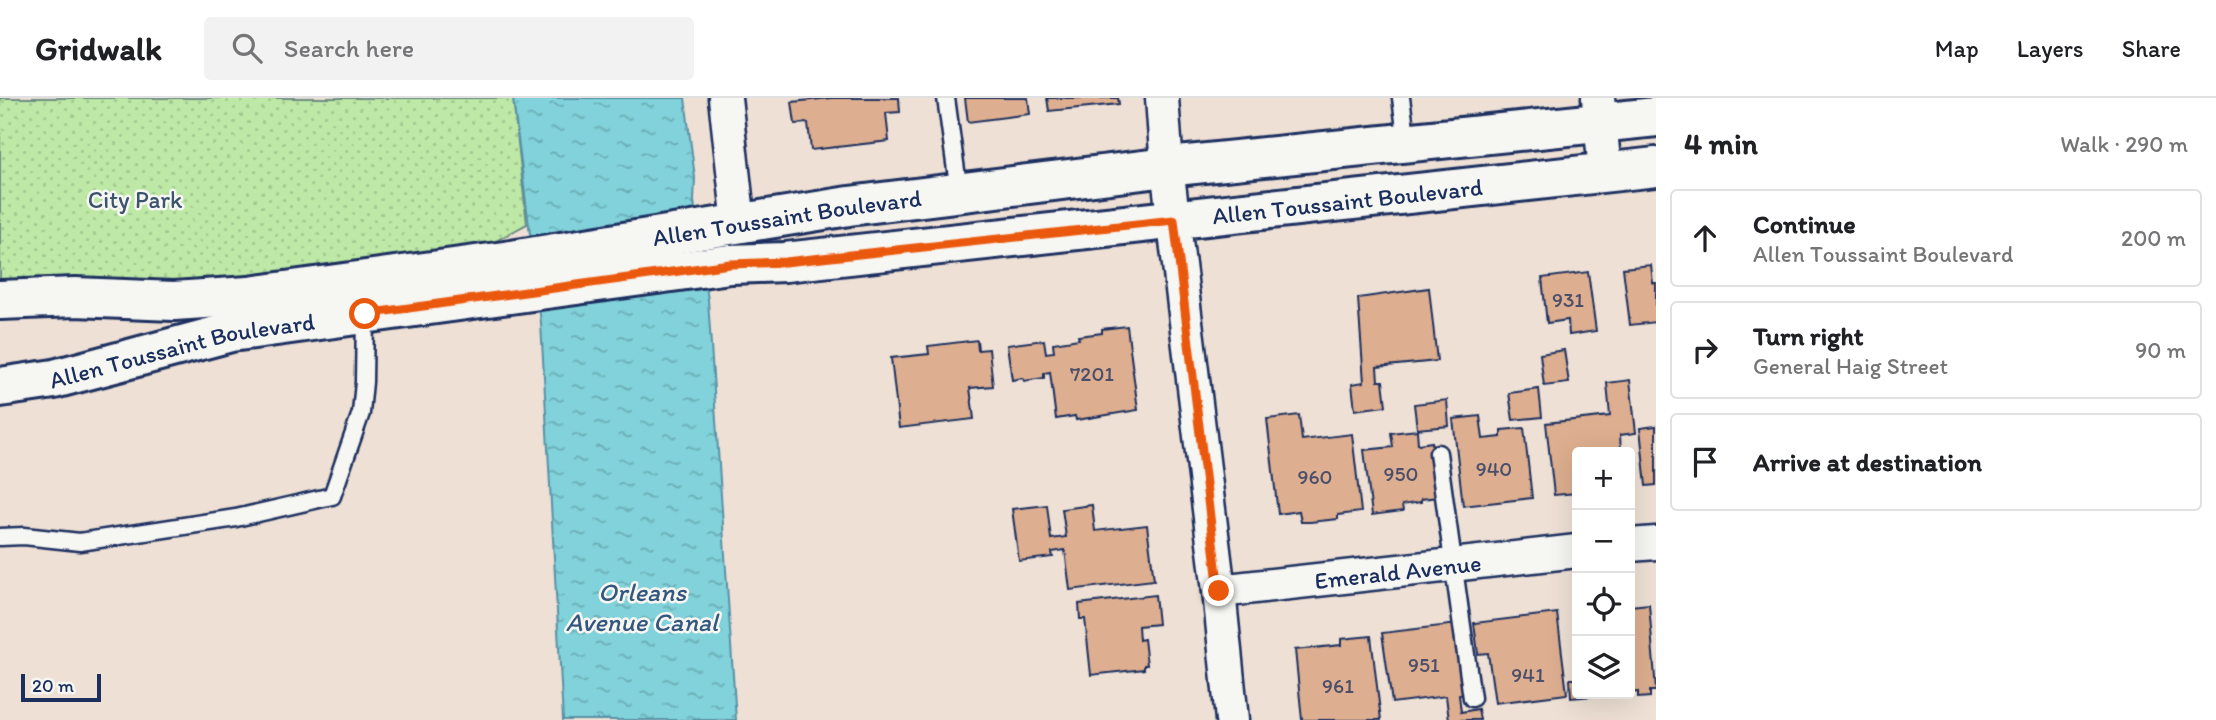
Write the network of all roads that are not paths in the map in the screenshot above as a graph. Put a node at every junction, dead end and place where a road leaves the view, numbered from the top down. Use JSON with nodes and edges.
{"nodes":[{"id":1,"x":725,"y":98,"type":"edge"},
{"id":2,"x":946,"y":98,"type":"edge"},
{"id":3,"x":1163,"y":98,"type":"edge"},
{"id":4,"x":1401,"y":98,"type":"edge"},
{"id":5,"x":1654,"y":98,"type":"edge"},
{"id":6,"x":1599,"y":110,"type":"edge"},
{"id":7,"x":1656,"y":117,"type":"edge"},
{"id":8,"x":1407,"y":143,"type":"junction"},
{"id":9,"x":1656,"y":166,"type":"edge"},
{"id":10,"x":1167,"y":167,"type":"junction"},
{"id":11,"x":1605,"y":172,"type":"junction"},
{"id":12,"x":959,"y":192,"type":"junction"},
{"id":13,"x":895,"y":200,"type":"junction"},
{"id":14,"x":1174,"y":220,"type":"junction"},
{"id":15,"x":732,"y":225,"type":"junction"},
{"id":16,"x":901,"y":249,"type":"junction"},
{"id":17,"x":507,"y":277,"type":"junction"},
{"id":18,"x":0,"y":300,"type":"edge"},
{"id":19,"x":365,"y":314,"type":"junction"},
{"id":20,"x":0,"y":387,"type":"edge"},
{"id":21,"x":1438,"y":453,"type":"dead end"},
{"id":22,"x":0,"y":537,"type":"edge"},
{"id":23,"x":1656,"y":543,"type":"edge"},
{"id":24,"x":1635,"y":545,"type":"edge"},
{"id":25,"x":1572,"y":551,"type":"edge"},
{"id":26,"x":1452,"y":563,"type":"junction"},
{"id":27,"x":1219,"y":591,"type":"junction"},
{"id":28,"x":1472,"y":698,"type":"dead end"},
{"id":29,"x":1232,"y":720,"type":"edge"}],
"edges":[{"from":1,"to":15,"type":"street"},
{"from":2,"to":12,"type":"lane"},
{"from":3,"to":10,"type":"street"},
{"from":4,"to":8,"type":"lane"},
{"from":5,"to":7,"type":"street"},
{"from":6,"to":7,"type":"main road","name":"Allen Toussaint Boulevard"},
{"from":6,"to":8,"type":"main road","name":"Allen Toussaint Boulevard"},
{"from":6,"to":11,"type":"street"},
{"from":8,"to":10,"type":"main road","name":"Allen Toussaint Boulevard"},
{"from":9,"to":11,"type":"main road","name":"Allen Toussaint Boulevard"},
{"from":10,"to":12,"type":"main road","name":"Allen Toussaint Boulevard"},
{"from":10,"to":14,"type":"street"},
{"from":11,"to":14,"type":"main road","name":"Allen Toussaint Boulevard"},
{"from":12,"to":13,"type":"main road","name":"Allen Toussaint Boulevard"},
{"from":13,"to":15,"type":"main road","name":"Allen Toussaint Boulevard"},
{"from":13,"to":16,"type":"main road"},
{"from":14,"to":16,"type":"main road","name":"Allen Toussaint Boulevard"},
{"from":14,"to":27,"type":"street"},
{"from":15,"to":17,"type":"main road","name":"Allen Toussaint Boulevard"},
{"from":16,"to":17,"type":"main road","name":"Allen Toussaint Boulevard"},
{"from":17,"to":18,"type":"main road","name":"Allen Toussaint Boulevard"},
{"from":17,"to":19,"type":"main road","name":"Allen Toussaint Boulevard"},
{"from":19,"to":20,"type":"main road","name":"Allen Toussaint Boulevard"},
{"from":19,"to":22,"type":"lane"},
{"from":21,"to":26,"type":"lane"},
{"from":23,"to":24,"type":"street"},
{"from":25,"to":26,"type":"street","name":"Emerald Avenue"},
{"from":26,"to":27,"type":"street","name":"Emerald Avenue"},
{"from":26,"to":28,"type":"lane"},
{"from":27,"to":29,"type":"street"}]}
